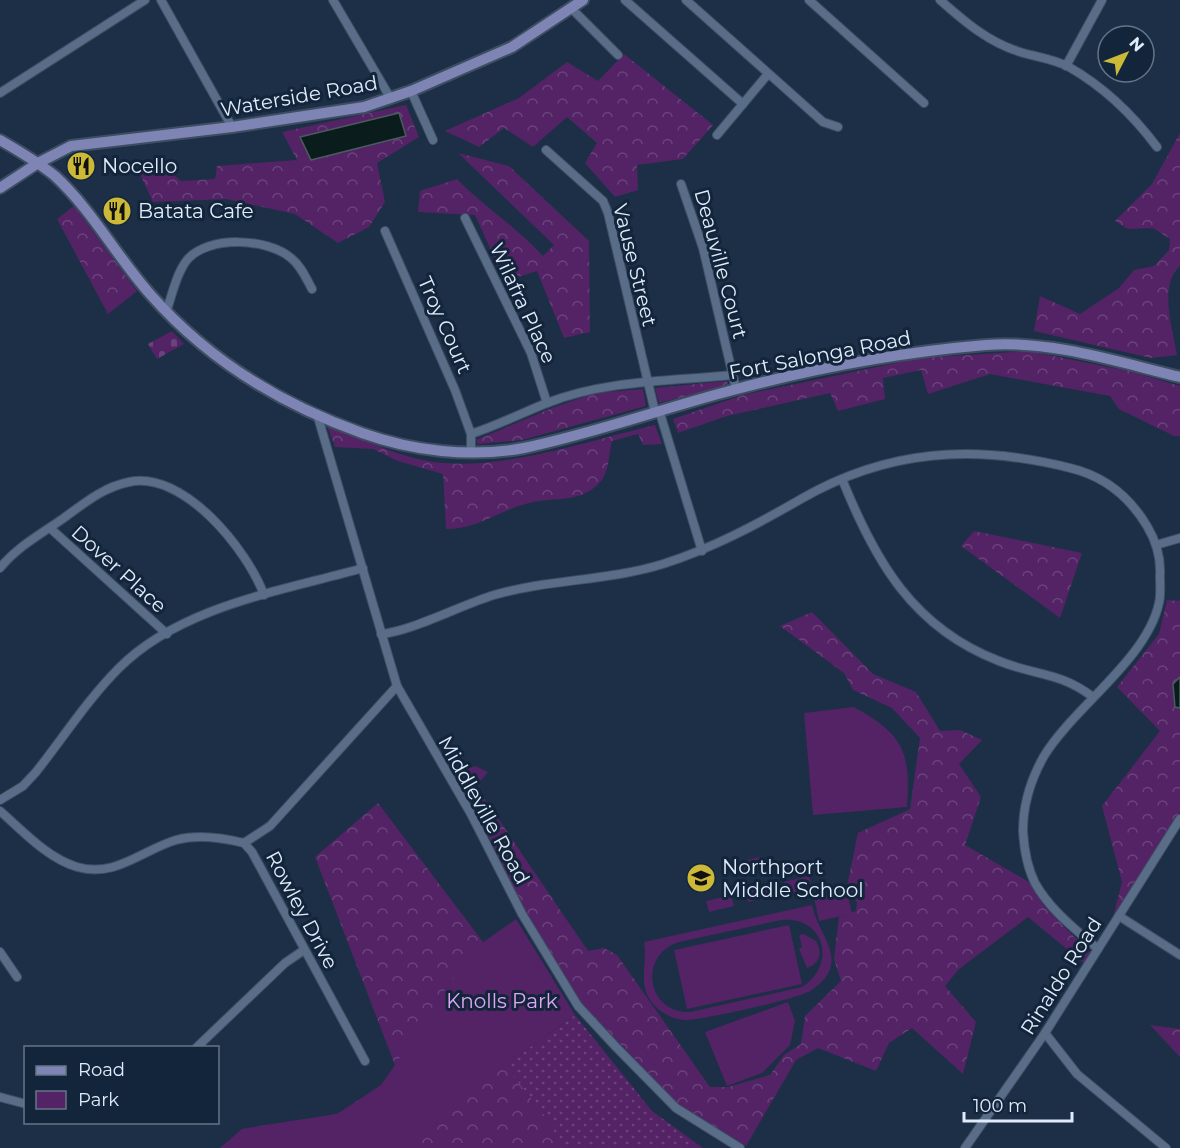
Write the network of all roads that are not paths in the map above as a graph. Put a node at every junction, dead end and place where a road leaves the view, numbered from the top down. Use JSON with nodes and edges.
{"nodes":[{"id":1,"x":145,"y":0,"type":"edge"},
{"id":2,"x":161,"y":0,"type":"edge"},
{"id":3,"x":333,"y":0,"type":"edge"},
{"id":4,"x":583,"y":0,"type":"edge"},
{"id":5,"x":625,"y":0,"type":"edge"},
{"id":6,"x":686,"y":0,"type":"edge"},
{"id":7,"x":809,"y":0,"type":"edge"},
{"id":8,"x":940,"y":0,"type":"edge"},
{"id":9,"x":1102,"y":0,"type":"edge"},
{"id":10,"x":572,"y":9,"type":"junction"},
{"id":11,"x":618,"y":55,"type":"dead end"},
{"id":12,"x":1066,"y":66,"type":"junction"},
{"id":13,"x":768,"y":74,"type":"junction"},
{"id":14,"x":411,"y":91,"type":"junction"},
{"id":15,"x":0,"y":93,"type":"edge"},
{"id":16,"x":391,"y":99,"type":"junction"},
{"id":17,"x":924,"y":103,"type":"dead end"},
{"id":18,"x":743,"y":104,"type":"junction"},
{"id":19,"x":232,"y":127,"type":"junction"},
{"id":20,"x":838,"y":127,"type":"dead end"},
{"id":21,"x":717,"y":135,"type":"dead end"},
{"id":22,"x":1,"y":139,"type":"edge"},
{"id":23,"x":433,"y":140,"type":"dead end"},
{"id":24,"x":1157,"y":147,"type":"dead end"},
{"id":25,"x":546,"y":150,"type":"dead end"},
{"id":26,"x":38,"y":163,"type":"junction"},
{"id":27,"x":681,"y":184,"type":"dead end"},
{"id":28,"x":0,"y":188,"type":"edge"},
{"id":29,"x":465,"y":218,"type":"dead end"},
{"id":30,"x":385,"y":231,"type":"dead end"},
{"id":31,"x":312,"y":289,"type":"dead end"},
{"id":32,"x":166,"y":312,"type":"junction"},
{"id":33,"x":733,"y":375,"type":"junction"},
{"id":34,"x":1180,"y":377,"type":"edge"},
{"id":35,"x":647,"y":383,"type":"junction"},
{"id":36,"x":736,"y":389,"type":"junction"},
{"id":37,"x":548,"y":403,"type":"junction"},
{"id":38,"x":657,"y":411,"type":"junction"},
{"id":39,"x":317,"y":414,"type":"junction"},
{"id":40,"x":471,"y":434,"type":"junction"},
{"id":41,"x":471,"y":452,"type":"junction"},
{"id":42,"x":842,"y":479,"type":"junction"},
{"id":43,"x":50,"y":528,"type":"junction"},
{"id":44,"x":1180,"y":538,"type":"edge"},
{"id":45,"x":1156,"y":545,"type":"junction"},
{"id":46,"x":702,"y":551,"type":"junction"},
{"id":47,"x":0,"y":568,"type":"edge"},
{"id":48,"x":363,"y":568,"type":"junction"},
{"id":49,"x":264,"y":595,"type":"junction"},
{"id":50,"x":167,"y":634,"type":"junction"},
{"id":51,"x":381,"y":634,"type":"junction"},
{"id":52,"x":397,"y":686,"type":"junction"},
{"id":53,"x":1093,"y":697,"type":"junction"},
{"id":54,"x":0,"y":800,"type":"edge"},
{"id":55,"x":0,"y":811,"type":"edge"},
{"id":56,"x":1180,"y":819,"type":"edge"},
{"id":57,"x":244,"y":843,"type":"junction"},
{"id":58,"x":1119,"y":916,"type":"junction"},
{"id":59,"x":1098,"y":949,"type":"junction"},
{"id":60,"x":304,"y":950,"type":"junction"},
{"id":61,"x":0,"y":952,"type":"edge"},
{"id":62,"x":1180,"y":955,"type":"edge"},
{"id":63,"x":17,"y":976,"type":"dead end"},
{"id":64,"x":1045,"y":1033,"type":"junction"},
{"id":65,"x":197,"y":1046,"type":"edge"},
{"id":66,"x":365,"y":1061,"type":"dead end"},
{"id":67,"x":0,"y":1097,"type":"edge"},
{"id":68,"x":24,"y":1103,"type":"edge"},
{"id":69,"x":740,"y":1148,"type":"edge"},
{"id":70,"x":965,"y":1148,"type":"edge"},
{"id":71,"x":1166,"y":1148,"type":"edge"}],
"edges":[{"from":1,"to":15,"type":"street"},
{"from":2,"to":19,"type":"street"},
{"from":3,"to":16,"type":"street"},
{"from":4,"to":10,"type":"main road","name":"Waterside Road"},
{"from":5,"to":18,"type":"street"},
{"from":6,"to":13,"type":"street"},
{"from":7,"to":17,"type":"street"},
{"from":8,"to":12,"type":"street"},
{"from":9,"to":12,"type":"street"},
{"from":10,"to":11,"type":"street"},
{"from":10,"to":14,"type":"main road","name":"Waterside Road"},
{"from":12,"to":24,"type":"street"},
{"from":13,"to":18,"type":"street"},
{"from":13,"to":20,"type":"street"},
{"from":14,"to":16,"type":"main road","name":"Waterside Road"},
{"from":14,"to":23,"type":"street"},
{"from":16,"to":19,"type":"main road","name":"Waterside Road"},
{"from":18,"to":21,"type":"street"},
{"from":19,"to":26,"type":"main road","name":"Waterside Road"},
{"from":22,"to":26,"type":"main road","name":"Fort Salonga Road"},
{"from":25,"to":35,"type":"street","name":"Vause Street"},
{"from":26,"to":28,"type":"main road","name":"Waterside Road"},
{"from":26,"to":32,"type":"main road","name":"Fort Salonga Road"},
{"from":27,"to":33,"type":"street","name":"Deauville Court"},
{"from":29,"to":37,"type":"street","name":"Wilafra Place"},
{"from":30,"to":40,"type":"street","name":"Troy Court"},
{"from":31,"to":32,"type":"street"},
{"from":32,"to":39,"type":"main road","name":"Fort Salonga Road"},
{"from":33,"to":35,"type":"street","name":"Fort Salonga Road"},
{"from":33,"to":36,"type":"street","name":"Deauville Court"},
{"from":34,"to":36,"type":"main road","name":"Fort Salonga Road"},
{"from":35,"to":37,"type":"street","name":"Fort Salonga Road"},
{"from":35,"to":38,"type":"street","name":"Vause Street"},
{"from":36,"to":38,"type":"main road","name":"Fort Salonga Road"},
{"from":37,"to":40,"type":"street","name":"Fort Salonga Road"},
{"from":38,"to":41,"type":"main road","name":"Fort Salonga Road"},
{"from":38,"to":46,"type":"street","name":"Vause Street"},
{"from":39,"to":41,"type":"main road","name":"Fort Salonga Road"},
{"from":39,"to":48,"type":"street","name":"Middleville Road"},
{"from":40,"to":41,"type":"street"},
{"from":42,"to":45,"type":"street"},
{"from":42,"to":46,"type":"street"},
{"from":42,"to":53,"type":"street"},
{"from":43,"to":47,"type":"street"},
{"from":43,"to":49,"type":"street"},
{"from":43,"to":50,"type":"street","name":"Dover Place"},
{"from":44,"to":45,"type":"street"},
{"from":45,"to":53,"type":"street"},
{"from":46,"to":51,"type":"street"},
{"from":48,"to":49,"type":"street"},
{"from":48,"to":51,"type":"street","name":"Middleville Road"},
{"from":49,"to":50,"type":"street"},
{"from":50,"to":54,"type":"street"},
{"from":51,"to":52,"type":"street","name":"Middleville Road"},
{"from":52,"to":57,"type":"street","name":"Rowley Drive"},
{"from":52,"to":69,"type":"street","name":"Middleville Road"},
{"from":53,"to":59,"type":"street"},
{"from":55,"to":57,"type":"street"},
{"from":56,"to":58,"type":"street","name":"Rinaldo Road"},
{"from":57,"to":60,"type":"street","name":"Rowley Drive"},
{"from":58,"to":59,"type":"street","name":"Rinaldo Road"},
{"from":58,"to":62,"type":"street"},
{"from":59,"to":64,"type":"street","name":"Rinaldo Road"},
{"from":60,"to":65,"type":"street"},
{"from":60,"to":66,"type":"street","name":"Rowley Drive"},
{"from":61,"to":63,"type":"street"},
{"from":64,"to":70,"type":"street","name":"Rinaldo Road"},
{"from":64,"to":71,"type":"street"},
{"from":67,"to":68,"type":"street"}]}
